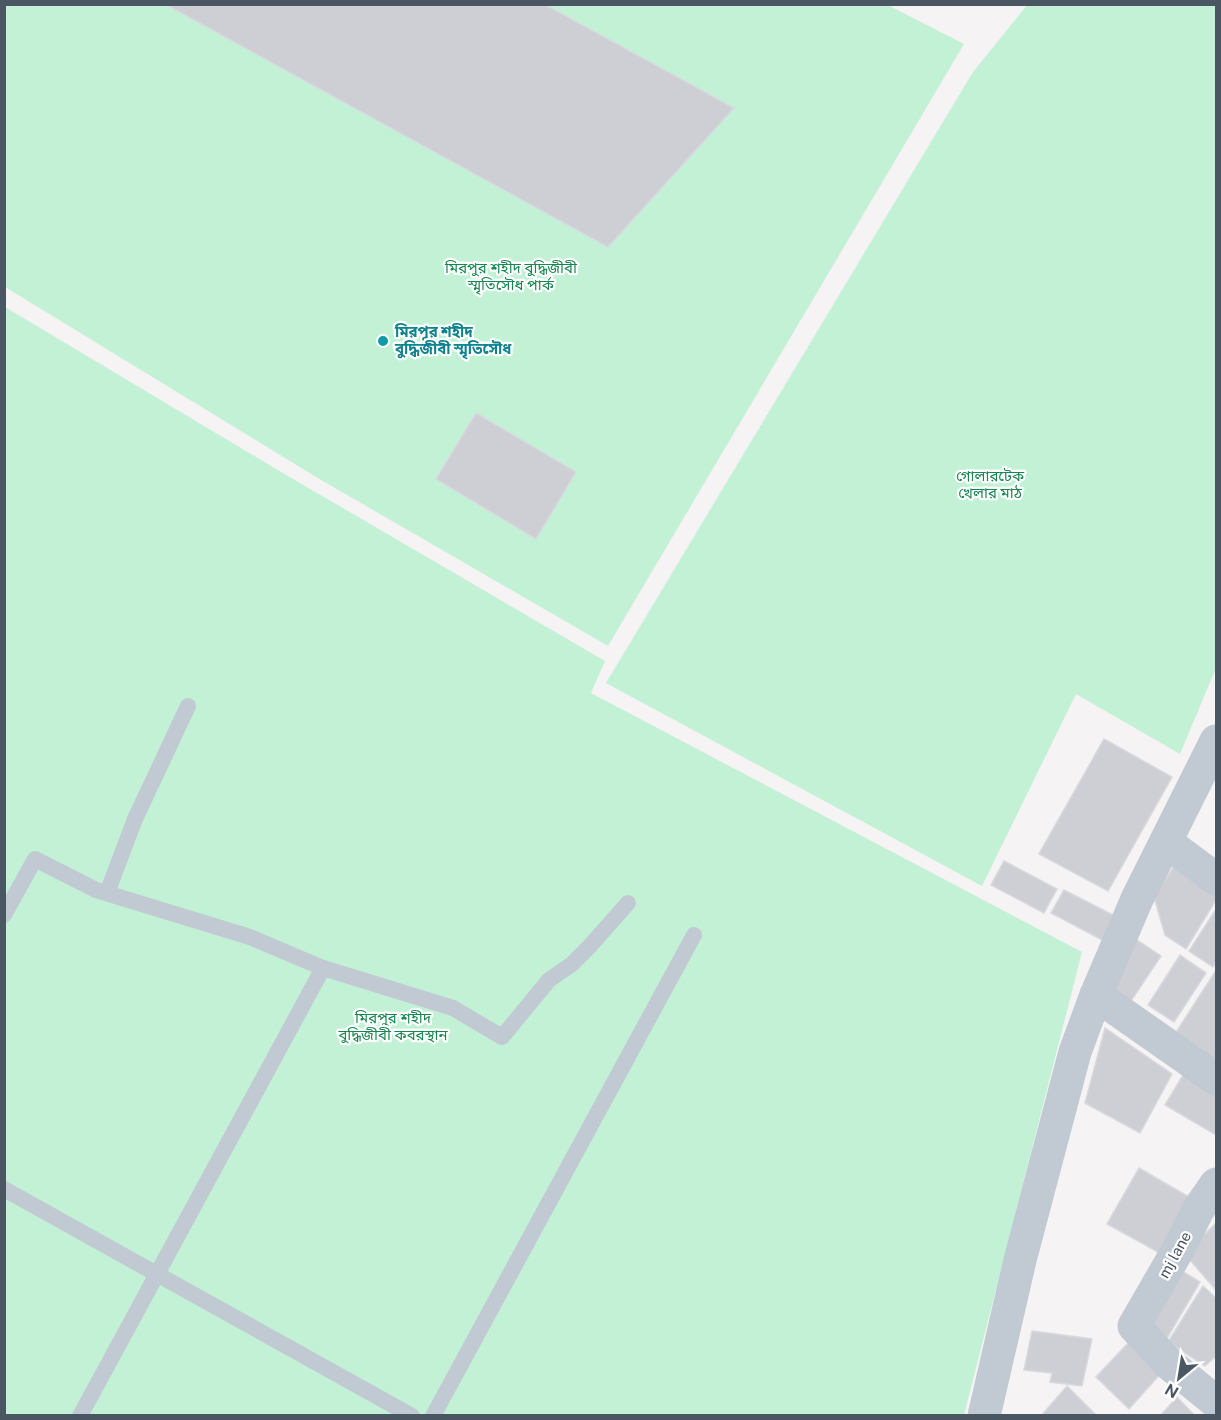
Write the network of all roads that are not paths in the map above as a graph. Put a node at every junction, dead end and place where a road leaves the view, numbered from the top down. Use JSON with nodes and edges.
{"nodes":[{"id":1,"x":188,"y":706,"type":"dead end"},
{"id":2,"x":1216,"y":741,"type":"edge"},
{"id":3,"x":1166,"y":842,"type":"junction"},
{"id":4,"x":1216,"y":879,"type":"edge"},
{"id":5,"x":107,"y":893,"type":"junction"},
{"id":6,"x":628,"y":903,"type":"dead end"},
{"id":7,"x":4,"y":915,"type":"edge"},
{"id":8,"x":694,"y":935,"type":"dead end"},
{"id":9,"x":323,"y":968,"type":"junction"},
{"id":10,"x":1096,"y":995,"type":"junction"},
{"id":11,"x":1216,"y":1079,"type":"edge"},
{"id":12,"x":1216,"y":1184,"type":"edge"},
{"id":13,"x":4,"y":1189,"type":"edge"},
{"id":14,"x":156,"y":1275,"type":"junction"},
{"id":15,"x":1216,"y":1402,"type":"edge"},
{"id":16,"x":80,"y":1416,"type":"edge"},
{"id":17,"x":412,"y":1416,"type":"edge"},
{"id":18,"x":433,"y":1416,"type":"edge"},
{"id":19,"x":984,"y":1416,"type":"edge"}],
"edges":[{"from":1,"to":5,"type":"lane"},
{"from":2,"to":3,"type":"street"},
{"from":3,"to":4,"type":"street"},
{"from":3,"to":10,"type":"street"},
{"from":5,"to":7,"type":"lane"},
{"from":5,"to":9,"type":"lane"},
{"from":6,"to":9,"type":"lane"},
{"from":8,"to":18,"type":"lane"},
{"from":9,"to":14,"type":"lane"},
{"from":10,"to":11,"type":"street"},
{"from":10,"to":19,"type":"street"},
{"from":12,"to":15,"type":"street","name":"mj lane"},
{"from":13,"to":14,"type":"lane"},
{"from":14,"to":16,"type":"lane"},
{"from":14,"to":17,"type":"lane"}]}
